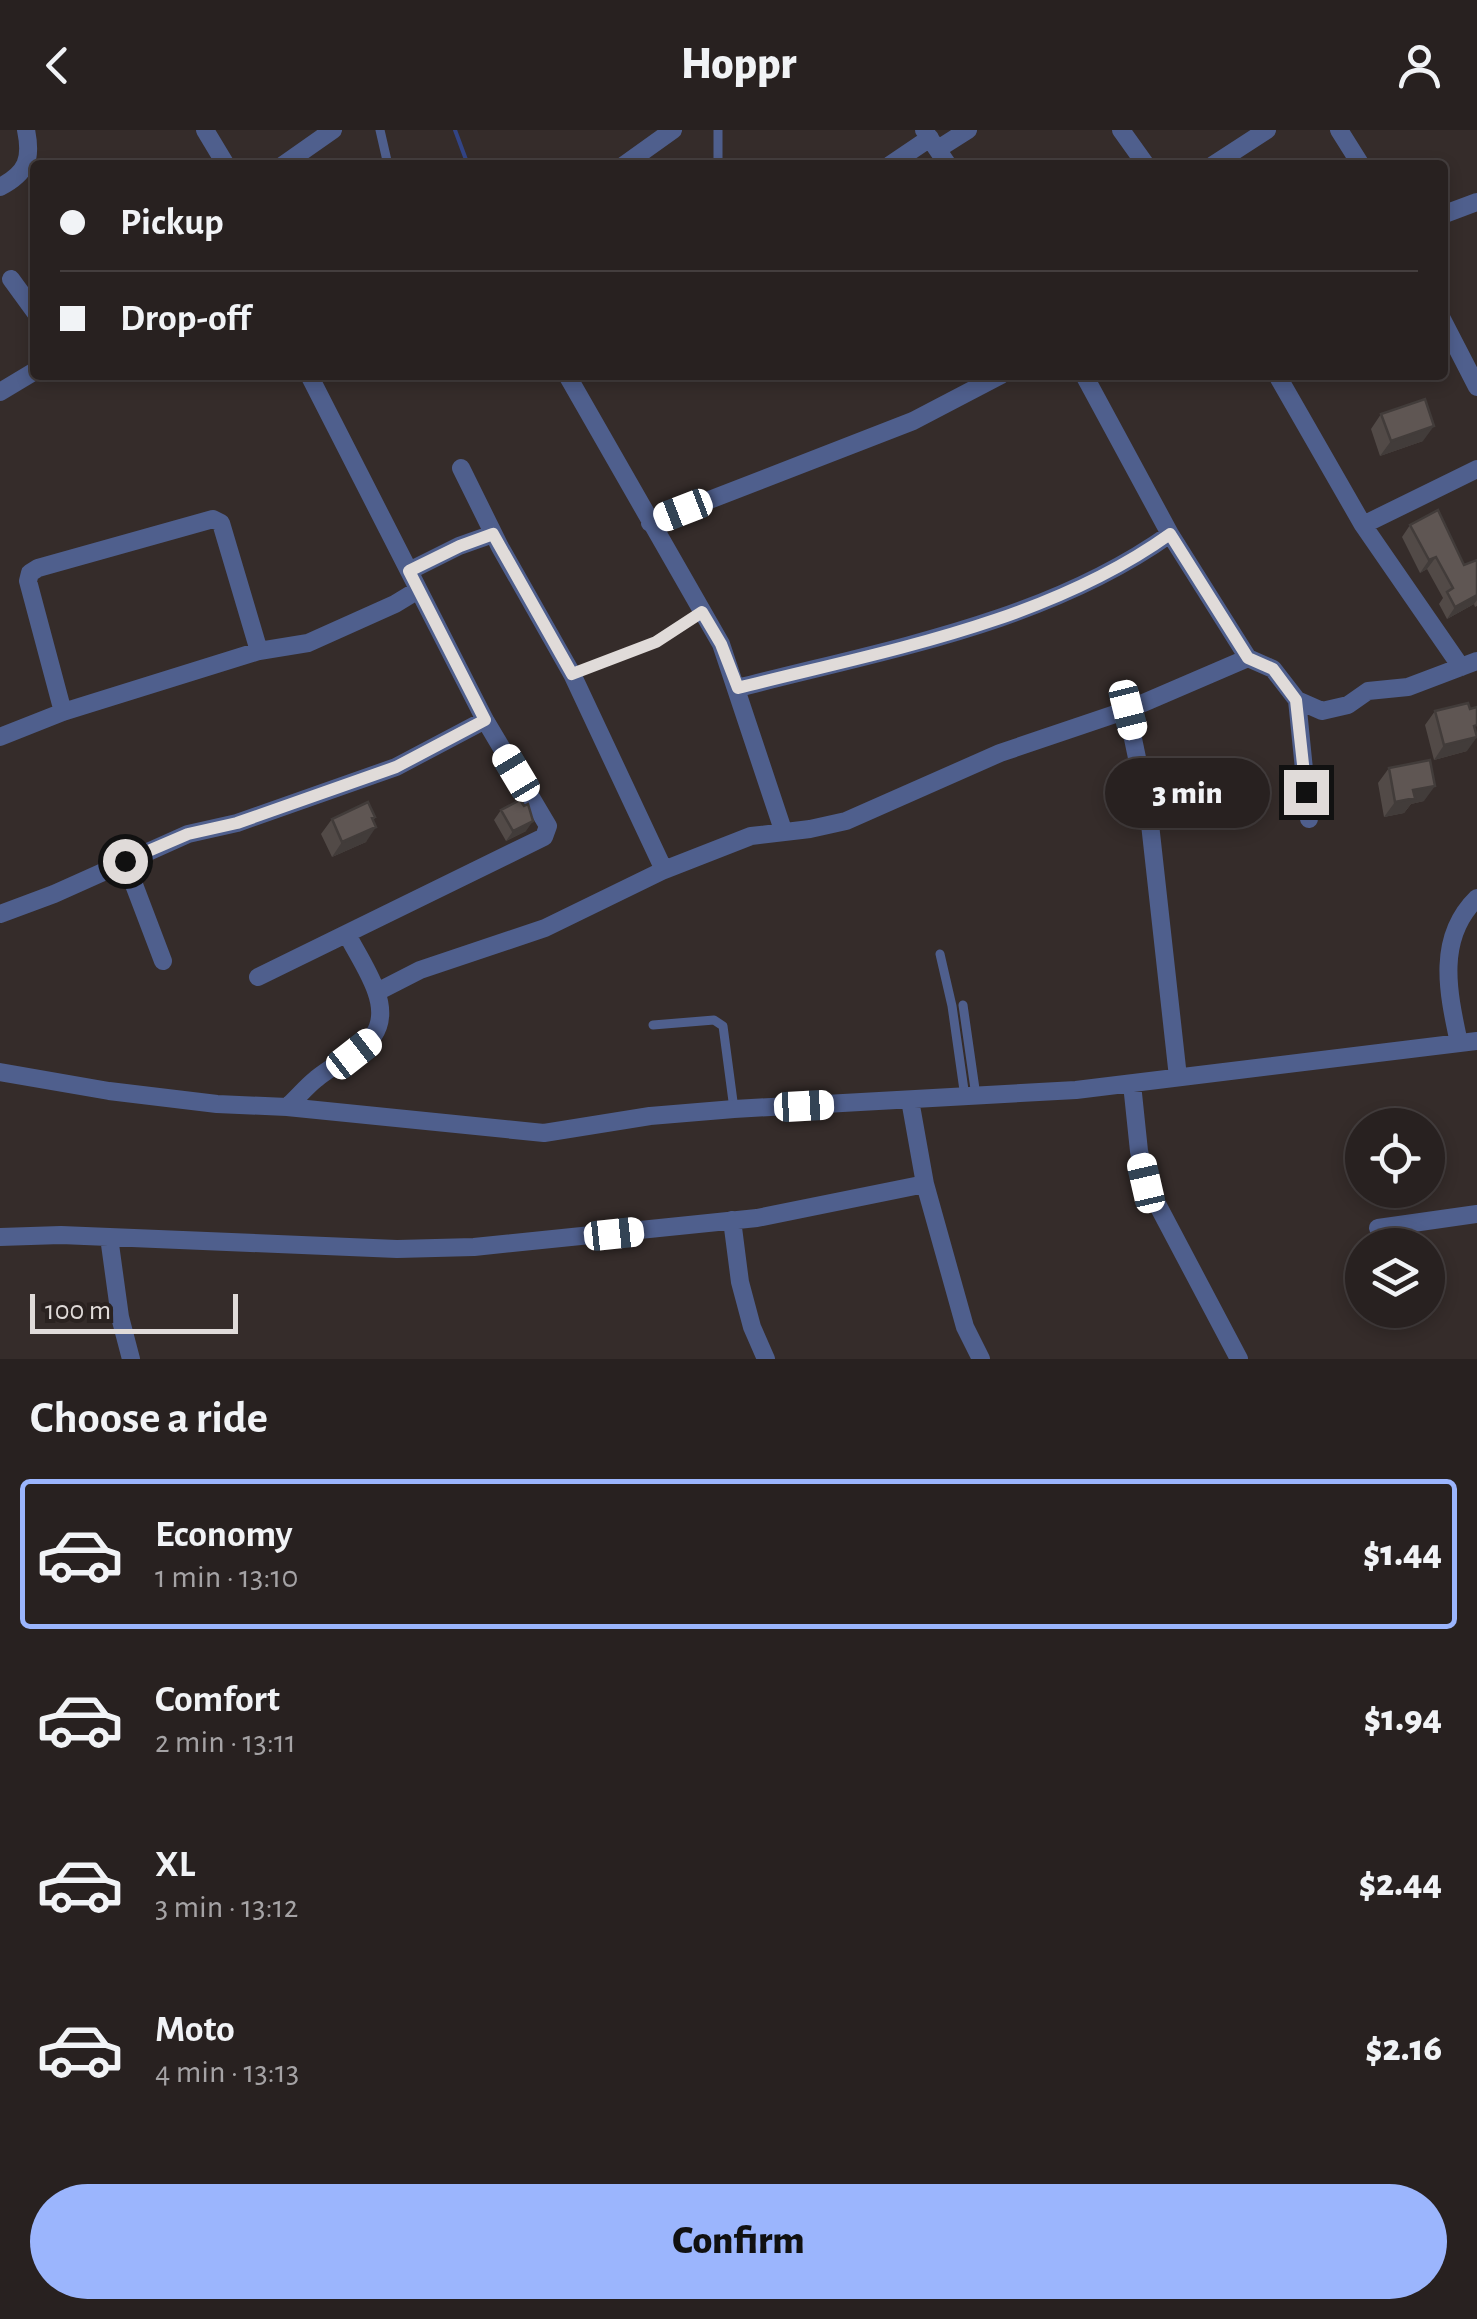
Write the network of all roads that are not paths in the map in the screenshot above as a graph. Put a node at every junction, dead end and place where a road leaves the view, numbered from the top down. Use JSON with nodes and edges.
{"nodes":[{"id":1,"x":26,"y":130,"type":"edge"},
{"id":2,"x":205,"y":130,"type":"edge"},
{"id":3,"x":333,"y":130,"type":"edge"},
{"id":4,"x":380,"y":130,"type":"edge"},
{"id":5,"x":673,"y":130,"type":"edge"},
{"id":6,"x":718,"y":130,"type":"edge"},
{"id":7,"x":968,"y":130,"type":"edge"},
{"id":8,"x":1121,"y":130,"type":"edge"},
{"id":9,"x":1267,"y":130,"type":"edge"},
{"id":10,"x":1338,"y":130,"type":"edge"},
{"id":11,"x":935,"y":145,"type":"edge"},
{"id":12,"x":223,"y":160,"type":"edge"},
{"id":13,"x":289,"y":160,"type":"edge"},
{"id":14,"x":387,"y":160,"type":"edge"},
{"id":15,"x":631,"y":160,"type":"edge"},
{"id":16,"x":718,"y":160,"type":"edge"},
{"id":17,"x":901,"y":160,"type":"edge"},
{"id":18,"x":1142,"y":160,"type":"edge"},
{"id":19,"x":1221,"y":160,"type":"edge"},
{"id":20,"x":1358,"y":160,"type":"edge"},
{"id":21,"x":0,"y":187,"type":"edge"},
{"id":22,"x":1477,"y":202,"type":"edge"},
{"id":23,"x":1448,"y":213,"type":"edge"},
{"id":24,"x":11,"y":279,"type":"dead end"},
{"id":25,"x":30,"y":305,"type":"edge"},
{"id":26,"x":1448,"y":331,"type":"edge"},
{"id":27,"x":30,"y":373,"type":"edge"},
{"id":28,"x":312,"y":380,"type":"edge"},
{"id":29,"x":575,"y":380,"type":"edge"},
{"id":30,"x":991,"y":380,"type":"edge"},
{"id":31,"x":1087,"y":380,"type":"edge"},
{"id":32,"x":1280,"y":380,"type":"edge"},
{"id":33,"x":1477,"y":388,"type":"edge"},
{"id":34,"x":0,"y":392,"type":"edge"},
{"id":35,"x":461,"y":468,"type":"dead end"},
{"id":36,"x":1477,"y":470,"type":"edge"},
{"id":37,"x":650,"y":523,"type":"junction"},
{"id":38,"x":1363,"y":525,"type":"junction"},
{"id":39,"x":493,"y":534,"type":"junction"},
{"id":40,"x":1170,"y":534,"type":"junction"},
{"id":41,"x":409,"y":571,"type":"junction"},
{"id":42,"x":418,"y":590,"type":"junction"},
{"id":43,"x":702,"y":612,"type":"junction"},
{"id":44,"x":259,"y":651,"type":"junction"},
{"id":45,"x":1248,"y":658,"type":"junction"},
{"id":46,"x":1469,"y":664,"type":"edge"},
{"id":47,"x":572,"y":674,"type":"junction"},
{"id":48,"x":738,"y":688,"type":"junction"},
{"id":49,"x":1296,"y":700,"type":"junction"},
{"id":50,"x":1128,"y":710,"type":"junction"},
{"id":51,"x":63,"y":712,"type":"junction"},
{"id":52,"x":485,"y":720,"type":"junction"},
{"id":53,"x":0,"y":737,"type":"edge"},
{"id":54,"x":1309,"y":819,"type":"dead end"},
{"id":55,"x":783,"y":830,"type":"junction"},
{"id":56,"x":125,"y":861,"type":"junction"},
{"id":57,"x":664,"y":870,"type":"junction"},
{"id":58,"x":1477,"y":898,"type":"edge"},
{"id":59,"x":0,"y":914,"type":"edge"},
{"id":60,"x":347,"y":934,"type":"junction"},
{"id":61,"x":940,"y":954,"type":"dead end"},
{"id":62,"x":163,"y":961,"type":"dead end"},
{"id":63,"x":258,"y":976,"type":"dead end"},
{"id":64,"x":377,"y":992,"type":"junction"},
{"id":65,"x":963,"y":1005,"type":"dead end"},
{"id":66,"x":653,"y":1025,"type":"dead end"},
{"id":67,"x":1468,"y":1042,"type":"edge"},
{"id":68,"x":0,"y":1072,"type":"edge"},
{"id":69,"x":1178,"y":1077,"type":"junction"},
{"id":70,"x":1132,"y":1084,"type":"junction"},
{"id":71,"x":971,"y":1097,"type":"junction"},
{"id":72,"x":910,"y":1100,"type":"junction"},
{"id":73,"x":288,"y":1107,"type":"junction"},
{"id":74,"x":734,"y":1109,"type":"junction"},
{"id":75,"x":925,"y":1184,"type":"junction"},
{"id":76,"x":1477,"y":1214,"type":"edge"},
{"id":77,"x":732,"y":1220,"type":"junction"},
{"id":78,"x":1378,"y":1228,"type":"dead end"},
{"id":79,"x":0,"y":1237,"type":"edge"},
{"id":80,"x":109,"y":1237,"type":"junction"},
{"id":81,"x":130,"y":1359,"type":"edge"},
{"id":82,"x":766,"y":1359,"type":"edge"},
{"id":83,"x":981,"y":1359,"type":"edge"},
{"id":84,"x":1239,"y":1359,"type":"edge"}],
"edges":[{"from":1,"to":21,"type":"street"},
{"from":2,"to":12,"type":"street"},
{"from":3,"to":13,"type":"street"},
{"from":4,"to":14,"type":"lane"},
{"from":5,"to":15,"type":"street"},
{"from":6,"to":16,"type":"lane"},
{"from":7,"to":11,"type":"street"},
{"from":8,"to":18,"type":"street"},
{"from":9,"to":19,"type":"street"},
{"from":10,"to":20,"type":"street"},
{"from":11,"to":17,"type":"street"},
{"from":22,"to":23,"type":"street"},
{"from":24,"to":25,"type":"street"},
{"from":26,"to":33,"type":"street"},
{"from":27,"to":34,"type":"street"},
{"from":28,"to":41,"type":"street"},
{"from":29,"to":37,"type":"street"},
{"from":30,"to":37,"type":"street"},
{"from":31,"to":40,"type":"street"},
{"from":32,"to":38,"type":"street"},
{"from":35,"to":39,"type":"street"},
{"from":36,"to":38,"type":"street"},
{"from":37,"to":43,"type":"street"},
{"from":38,"to":46,"type":"street"},
{"from":39,"to":41,"type":"street"},
{"from":39,"to":47,"type":"street"},
{"from":40,"to":45,"type":"street"},
{"from":40,"to":48,"type":"street"},
{"from":41,"to":42,"type":"street"},
{"from":42,"to":44,"type":"street"},
{"from":42,"to":52,"type":"street"},
{"from":43,"to":47,"type":"lane"},
{"from":43,"to":48,"type":"street"},
{"from":44,"to":51,"type":"street"},
{"from":44,"to":51,"type":"street"},
{"from":45,"to":49,"type":"street"},
{"from":45,"to":50,"type":"street"},
{"from":46,"to":49,"type":"street"},
{"from":47,"to":57,"type":"street"},
{"from":48,"to":55,"type":"street"},
{"from":49,"to":54,"type":"street"},
{"from":50,"to":55,"type":"street"},
{"from":50,"to":69,"type":"street"},
{"from":51,"to":53,"type":"street"},
{"from":52,"to":56,"type":"street"},
{"from":52,"to":60,"type":"street"},
{"from":55,"to":57,"type":"street"},
{"from":56,"to":59,"type":"street"},
{"from":56,"to":62,"type":"street"},
{"from":57,"to":64,"type":"street"},
{"from":58,"to":67,"type":"street"},
{"from":60,"to":63,"type":"street"},
{"from":60,"to":64,"type":"street"},
{"from":61,"to":71,"type":"lane"},
{"from":64,"to":73,"type":"street"},
{"from":65,"to":71,"type":"lane"},
{"from":66,"to":74,"type":"lane"},
{"from":67,"to":69,"type":"street"},
{"from":68,"to":73,"type":"street"},
{"from":69,"to":70,"type":"street"},
{"from":70,"to":71,"type":"street"},
{"from":70,"to":84,"type":"street"},
{"from":71,"to":72,"type":"street"},
{"from":72,"to":74,"type":"street"},
{"from":72,"to":75,"type":"street"},
{"from":73,"to":74,"type":"street"},
{"from":75,"to":77,"type":"street"},
{"from":75,"to":83,"type":"street"},
{"from":76,"to":78,"type":"street"},
{"from":77,"to":80,"type":"street"},
{"from":77,"to":82,"type":"street"},
{"from":79,"to":80,"type":"street"},
{"from":80,"to":81,"type":"street"}]}
